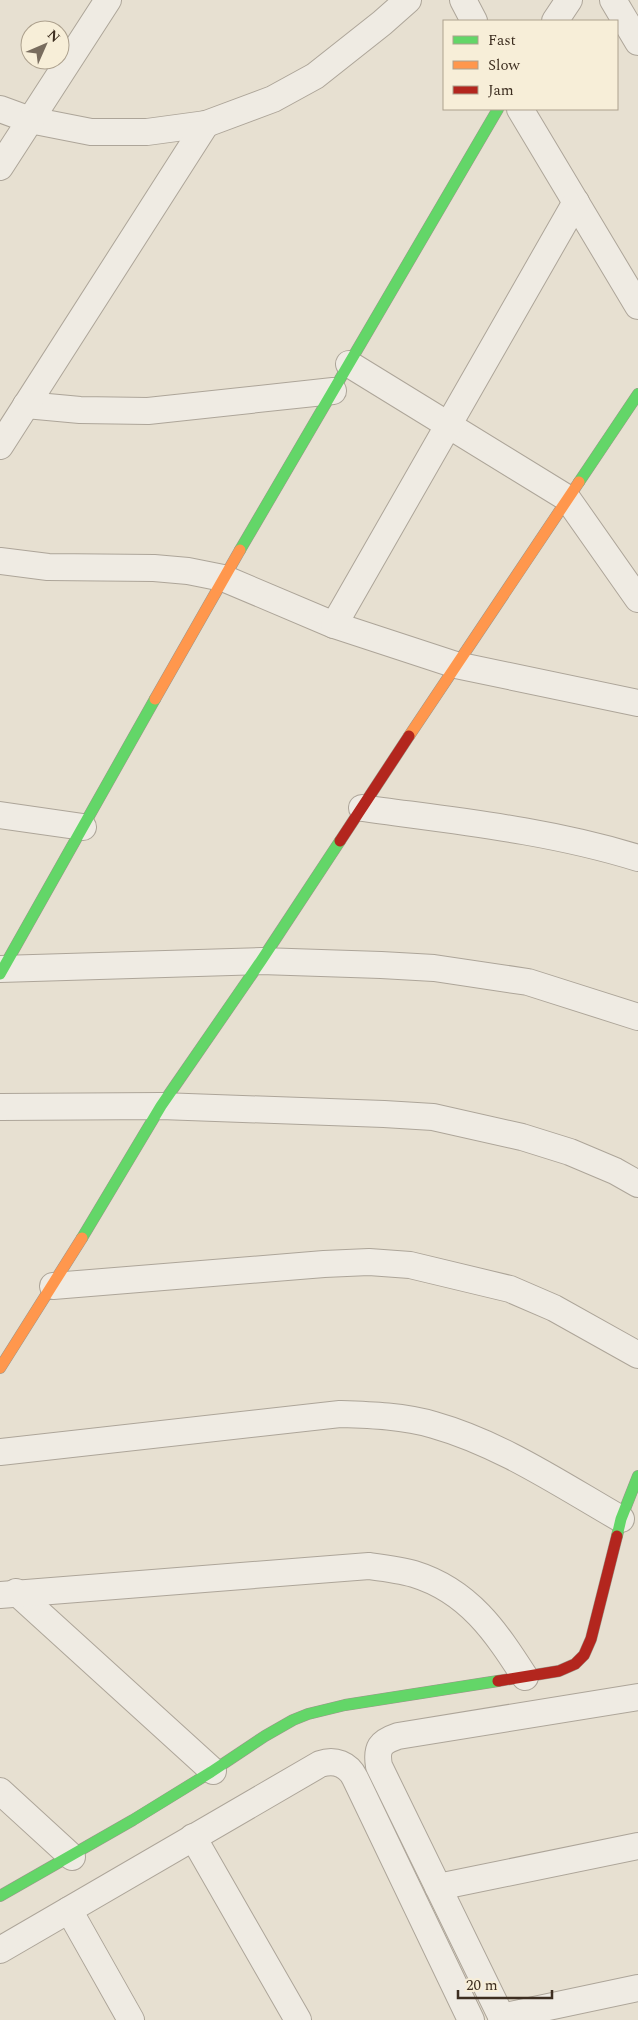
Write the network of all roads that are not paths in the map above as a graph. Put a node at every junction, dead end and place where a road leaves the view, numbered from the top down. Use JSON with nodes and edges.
{"nodes":[{"id":1,"x":108,"y":0,"type":"edge"},
{"id":2,"x":408,"y":0,"type":"edge"},
{"id":3,"x":464,"y":0,"type":"edge"},
{"id":4,"x":569,"y":0,"type":"edge"},
{"id":5,"x":613,"y":0,"type":"edge"},
{"id":6,"x":474,"y":20,"type":"edge"},
{"id":7,"x":556,"y":20,"type":"edge"},
{"id":8,"x":638,"y":42,"type":"edge"},
{"id":9,"x":0,"y":109,"type":"edge"},
{"id":10,"x":497,"y":110,"type":"edge"},
{"id":11,"x":521,"y":110,"type":"edge"},
{"id":12,"x":30,"y":120,"type":"junction"},
{"id":13,"x":206,"y":124,"type":"junction"},
{"id":14,"x":0,"y":167,"type":"edge"},
{"id":15,"x":576,"y":202,"type":"junction"},
{"id":16,"x":638,"y":306,"type":"edge"},
{"id":17,"x":349,"y":364,"type":"junction"},
{"id":18,"x":333,"y":391,"type":"junction"},
{"id":19,"x":638,"y":394,"type":"edge"},
{"id":20,"x":26,"y":405,"type":"junction"},
{"id":21,"x":448,"y":424,"type":"junction"},
{"id":22,"x":0,"y":446,"type":"edge"},
{"id":23,"x":567,"y":498,"type":"junction"},
{"id":24,"x":0,"y":560,"type":"edge"},
{"id":25,"x":223,"y":578,"type":"junction"},
{"id":26,"x":638,"y":598,"type":"edge"},
{"id":27,"x":334,"y":625,"type":"junction"},
{"id":28,"x":456,"y":665,"type":"junction"},
{"id":29,"x":638,"y":703,"type":"edge"},
{"id":30,"x":362,"y":808,"type":"junction"},
{"id":31,"x":0,"y":814,"type":"edge"},
{"id":32,"x":84,"y":826,"type":"junction"},
{"id":33,"x":638,"y":858,"type":"edge"},
{"id":34,"x":261,"y":961,"type":"junction"},
{"id":35,"x":1,"y":970,"type":"edge"},
{"id":36,"x":638,"y":1018,"type":"edge"},
{"id":37,"x":161,"y":1106,"type":"junction"},
{"id":38,"x":0,"y":1107,"type":"edge"},
{"id":39,"x":638,"y":1184,"type":"edge"},
{"id":40,"x":53,"y":1286,"type":"junction"},
{"id":41,"x":638,"y":1355,"type":"edge"},
{"id":42,"x":0,"y":1368,"type":"edge"},
{"id":43,"x":0,"y":1452,"type":"edge"},
{"id":44,"x":638,"y":1476,"type":"edge"},
{"id":45,"x":620,"y":1519,"type":"junction"},
{"id":46,"x":8,"y":1593,"type":"edge"},
{"id":47,"x":525,"y":1677,"type":"junction"},
{"id":48,"x":638,"y":1697,"type":"edge"},
{"id":49,"x":213,"y":1771,"type":"junction"},
{"id":50,"x":0,"y":1791,"type":"edge"},
{"id":51,"x":193,"y":1838,"type":"junction"},
{"id":52,"x":638,"y":1846,"type":"edge"},
{"id":53,"x":72,"y":1857,"type":"junction"},
{"id":54,"x":438,"y":1887,"type":"junction"},
{"id":55,"x":0,"y":1896,"type":"edge"},
{"id":56,"x":69,"y":1910,"type":"junction"},
{"id":57,"x":0,"y":1950,"type":"edge"},
{"id":58,"x":638,"y":1988,"type":"edge"},
{"id":59,"x":502,"y":2018,"type":"edge"},
{"id":60,"x":131,"y":2020,"type":"edge"},
{"id":61,"x":298,"y":2020,"type":"edge"},
{"id":62,"x":471,"y":2020,"type":"edge"}],
"edges":[{"from":1,"to":12,"type":"street"},
{"from":2,"to":13,"type":"street"},
{"from":3,"to":6,"type":"street"},
{"from":4,"to":7,"type":"street"},
{"from":5,"to":8,"type":"street"},
{"from":9,"to":12,"type":"street"},
{"from":10,"to":17,"type":"street"},
{"from":11,"to":15,"type":"street"},
{"from":12,"to":13,"type":"street"},
{"from":12,"to":14,"type":"street"},
{"from":13,"to":20,"type":"street"},
{"from":15,"to":16,"type":"street"},
{"from":15,"to":21,"type":"street"},
{"from":17,"to":18,"type":"street"},
{"from":17,"to":21,"type":"street"},
{"from":18,"to":20,"type":"street"},
{"from":18,"to":25,"type":"street"},
{"from":19,"to":23,"type":"street"},
{"from":20,"to":22,"type":"street"},
{"from":21,"to":23,"type":"street"},
{"from":21,"to":27,"type":"street"},
{"from":23,"to":26,"type":"street"},
{"from":23,"to":28,"type":"street"},
{"from":24,"to":25,"type":"street"},
{"from":25,"to":27,"type":"street"},
{"from":25,"to":32,"type":"street"},
{"from":27,"to":28,"type":"street"},
{"from":28,"to":29,"type":"street"},
{"from":28,"to":30,"type":"street"},
{"from":30,"to":33,"type":"street"},
{"from":30,"to":34,"type":"street"},
{"from":31,"to":32,"type":"street"},
{"from":32,"to":35,"type":"street"},
{"from":34,"to":35,"type":"street"},
{"from":34,"to":36,"type":"street"},
{"from":34,"to":37,"type":"street"},
{"from":37,"to":38,"type":"street"},
{"from":37,"to":39,"type":"street"},
{"from":37,"to":40,"type":"street"},
{"from":40,"to":41,"type":"street"},
{"from":40,"to":42,"type":"street"},
{"from":43,"to":45,"type":"street"},
{"from":44,"to":45,"type":"street"},
{"from":45,"to":47,"type":"street"},
{"from":46,"to":47,"type":"street"},
{"from":46,"to":49,"type":"street"},
{"from":47,"to":49,"type":"street"},
{"from":48,"to":54,"type":"street"},
{"from":49,"to":53,"type":"street"},
{"from":50,"to":53,"type":"street"},
{"from":51,"to":56,"type":"street"},
{"from":51,"to":61,"type":"street"},
{"from":51,"to":62,"type":"street"},
{"from":52,"to":54,"type":"street"},
{"from":53,"to":55,"type":"street"},
{"from":54,"to":59,"type":"street"},
{"from":56,"to":57,"type":"street"},
{"from":56,"to":60,"type":"street"},
{"from":58,"to":59,"type":"street"}]}
